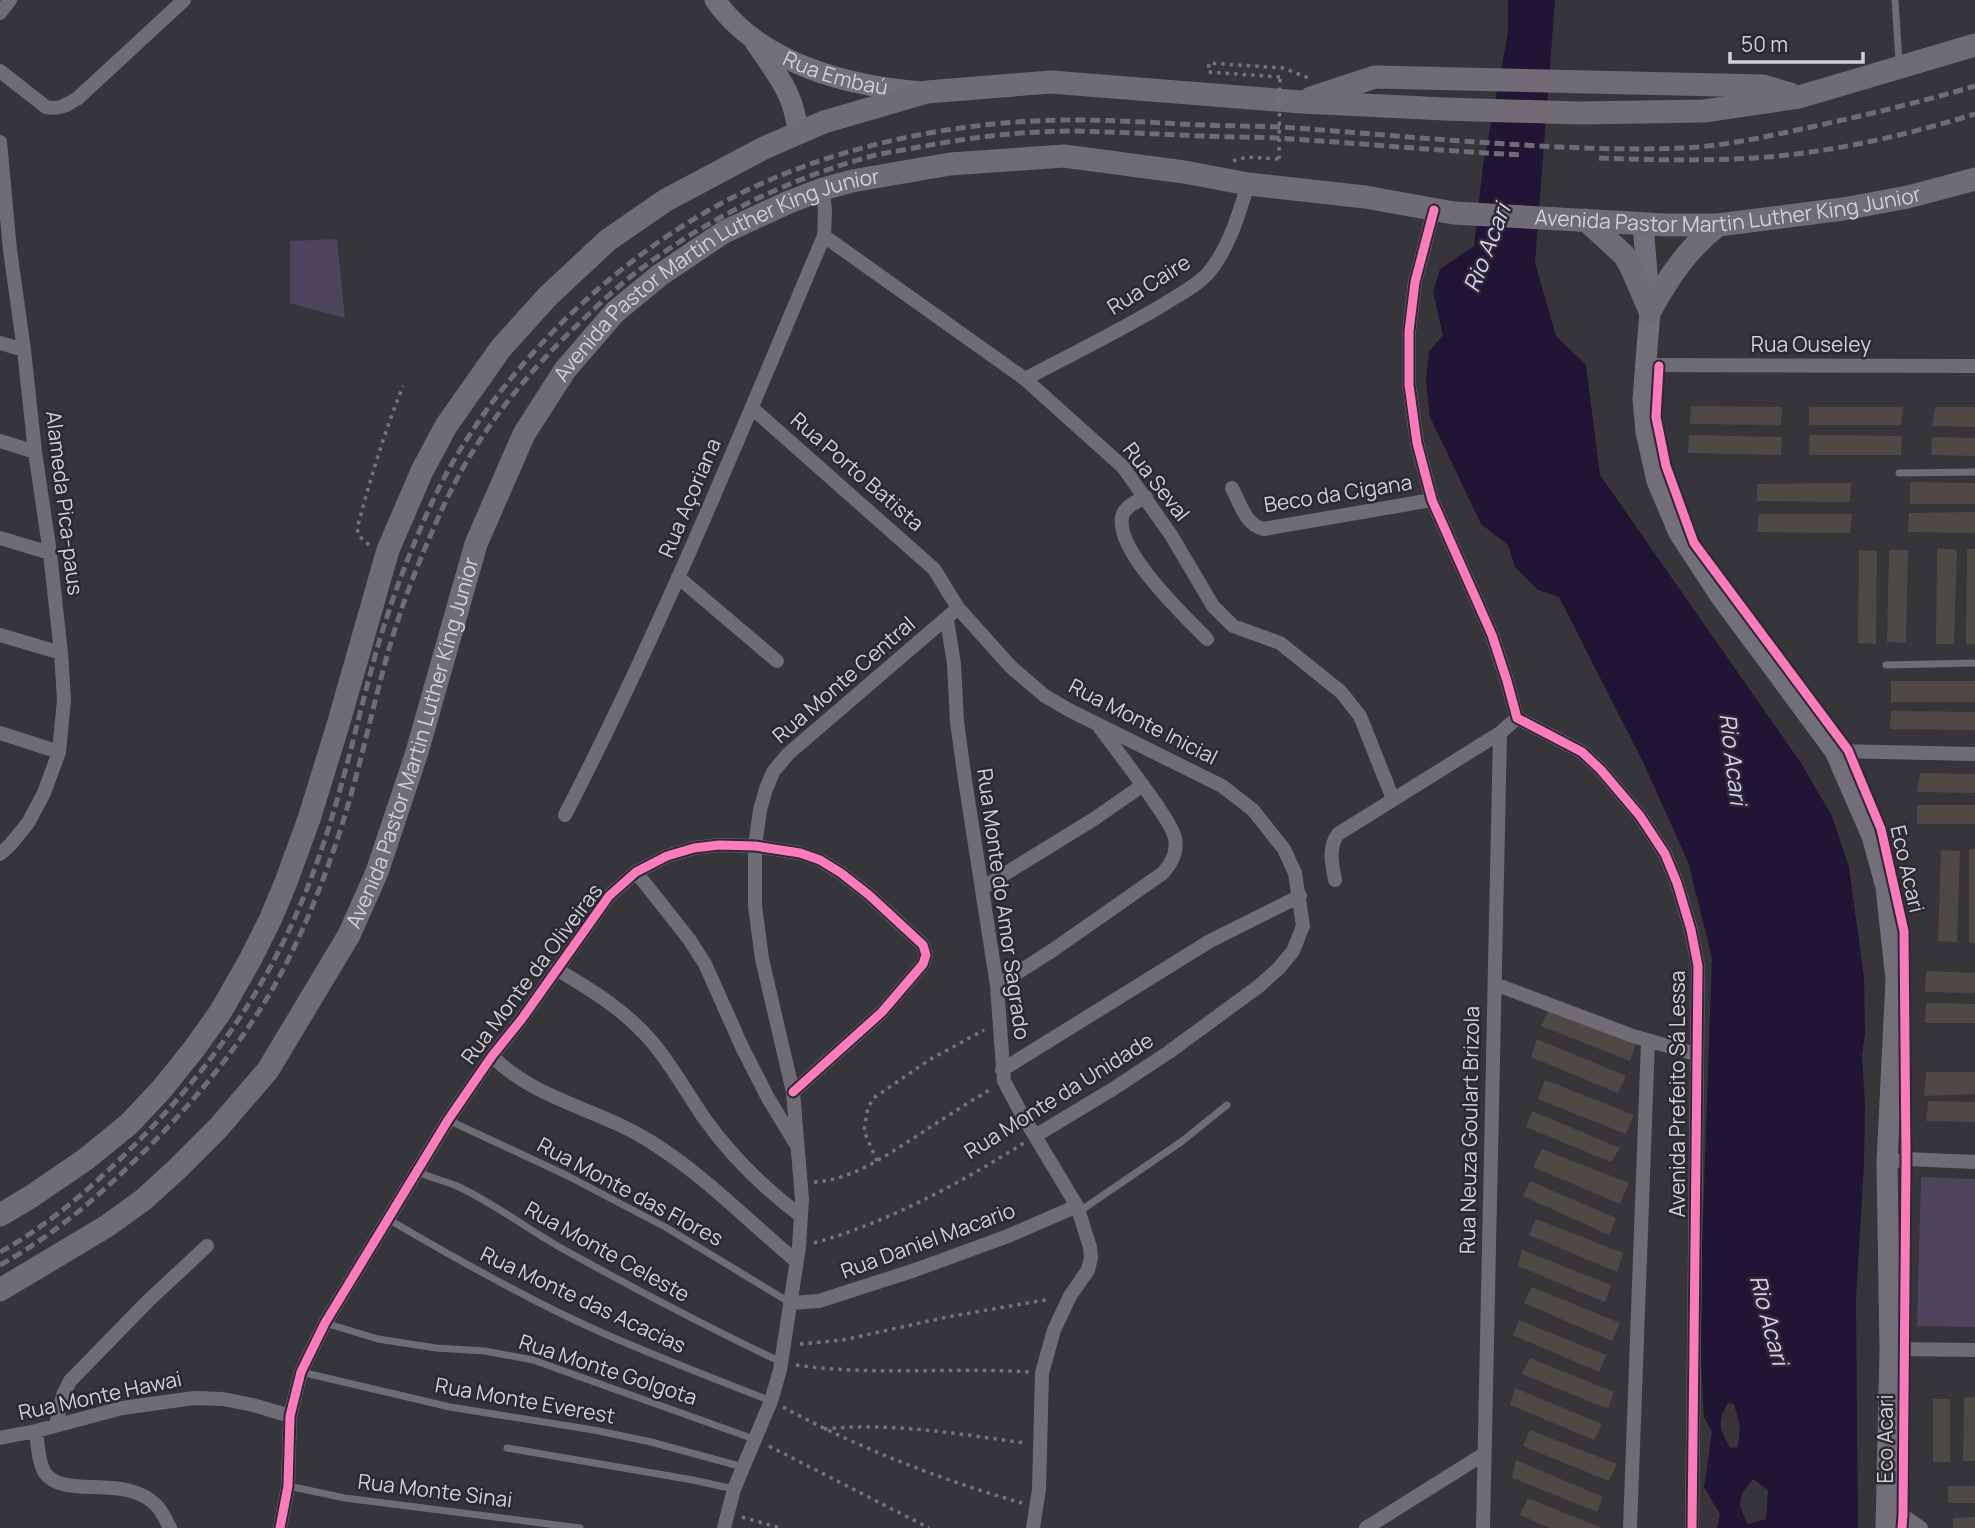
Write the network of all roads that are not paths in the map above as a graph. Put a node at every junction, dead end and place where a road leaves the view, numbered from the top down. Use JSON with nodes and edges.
{"nodes":[{"id":1,"x":10,"y":0,"type":"edge"},
{"id":2,"x":184,"y":0,"type":"edge"},
{"id":3,"x":715,"y":0,"type":"edge"},
{"id":4,"x":1895,"y":0,"type":"edge"},
{"id":5,"x":0,"y":13,"type":"edge"},
{"id":6,"x":751,"y":38,"type":"junction"},
{"id":7,"x":1975,"y":45,"type":"edge"},
{"id":8,"x":1900,"y":67,"type":"junction"},
{"id":9,"x":0,"y":71,"type":"edge"},
{"id":10,"x":928,"y":92,"type":"junction"},
{"id":11,"x":1799,"y":97,"type":"junction"},
{"id":12,"x":1302,"y":102,"type":"junction"},
{"id":13,"x":798,"y":133,"type":"junction"},
{"id":14,"x":0,"y":144,"type":"edge"},
{"id":15,"x":1975,"y":179,"type":"edge"},
{"id":16,"x":1248,"y":184,"type":"junction"},
{"id":17,"x":823,"y":189,"type":"junction"},
{"id":18,"x":1444,"y":211,"type":"junction"},
{"id":19,"x":1576,"y":220,"type":"junction"},
{"id":20,"x":1643,"y":224,"type":"junction"},
{"id":21,"x":1718,"y":225,"type":"junction"},
{"id":22,"x":824,"y":236,"type":"junction"},
{"id":23,"x":5,"y":249,"type":"edge"},
{"id":24,"x":1650,"y":311,"type":"junction"},
{"id":25,"x":0,"y":343,"type":"edge"},
{"id":26,"x":24,"y":350,"type":"junction"},
{"id":27,"x":1646,"y":365,"type":"junction"},
{"id":28,"x":1975,"y":366,"type":"edge"},
{"id":29,"x":1024,"y":379,"type":"junction"},
{"id":30,"x":752,"y":408,"type":"junction"},
{"id":31,"x":0,"y":441,"type":"edge"},
{"id":32,"x":35,"y":452,"type":"junction"},
{"id":33,"x":1899,"y":472,"type":"dead end"},
{"id":34,"x":1975,"y":472,"type":"edge"},
{"id":35,"x":1232,"y":488,"type":"dead end"},
{"id":36,"x":1146,"y":497,"type":"junction"},
{"id":37,"x":1432,"y":500,"type":"junction"},
{"id":38,"x":0,"y":538,"type":"edge"},
{"id":39,"x":50,"y":553,"type":"junction"},
{"id":40,"x":934,"y":569,"type":"joint"},
{"id":41,"x":678,"y":578,"type":"junction"},
{"id":42,"x":958,"y":608,"type":"junction"},
{"id":43,"x":947,"y":620,"type":"junction"},
{"id":44,"x":0,"y":635,"type":"edge"},
{"id":45,"x":1207,"y":639,"type":"dead end"},
{"id":46,"x":61,"y":653,"type":"junction"},
{"id":47,"x":777,"y":661,"type":"dead end"},
{"id":48,"x":1975,"y":663,"type":"edge"},
{"id":49,"x":1886,"y":665,"type":"dead end"},
{"id":50,"x":1517,"y":718,"type":"junction"},
{"id":51,"x":1097,"y":723,"type":"junction"},
{"id":52,"x":0,"y":733,"type":"edge"},
{"id":53,"x":1500,"y":733,"type":"junction"},
{"id":54,"x":1835,"y":751,"type":"junction"},
{"id":55,"x":60,"y":752,"type":"junction"},
{"id":56,"x":1975,"y":754,"type":"edge"},
{"id":57,"x":1143,"y":785,"type":"junction"},
{"id":58,"x":1393,"y":799,"type":"junction"},
{"id":59,"x":565,"y":815,"type":"dead end"},
{"id":60,"x":755,"y":846,"type":"junction"},
{"id":61,"x":0,"y":854,"type":"edge"},
{"id":62,"x":636,"y":872,"type":"junction"},
{"id":63,"x":1335,"y":880,"type":"dead end"},
{"id":64,"x":982,"y":888,"type":"junction"},
{"id":65,"x":1300,"y":895,"type":"junction"},
{"id":66,"x":1303,"y":926,"type":"joint"},
{"id":67,"x":556,"y":969,"type":"junction"},
{"id":68,"x":1494,"y":984,"type":"junction"},
{"id":69,"x":997,"y":986,"type":"junction"},
{"id":70,"x":1648,"y":1041,"type":"junction"},
{"id":71,"x":1696,"y":1054,"type":"junction"},
{"id":72,"x":492,"y":1056,"type":"junction"},
{"id":73,"x":1003,"y":1075,"type":"junction"},
{"id":74,"x":793,"y":1092,"type":"junction"},
{"id":75,"x":1227,"y":1105,"type":"dead end"},
{"id":76,"x":448,"y":1120,"type":"junction"},
{"id":77,"x":1035,"y":1136,"type":"junction"},
{"id":78,"x":798,"y":1147,"type":"junction"},
{"id":79,"x":1975,"y":1162,"type":"edge"},
{"id":80,"x":1887,"y":1163,"type":"junction"},
{"id":81,"x":416,"y":1172,"type":"junction"},
{"id":82,"x":1078,"y":1209,"type":"junction"},
{"id":83,"x":0,"y":1215,"type":"edge"},
{"id":84,"x":802,"y":1216,"type":"junction"},
{"id":85,"x":387,"y":1219,"type":"junction"},
{"id":86,"x":207,"y":1246,"type":"dead end"},
{"id":87,"x":797,"y":1254,"type":"junction"},
{"id":88,"x":0,"y":1290,"type":"edge"},
{"id":89,"x":791,"y":1303,"type":"junction"},
{"id":90,"x":325,"y":1323,"type":"junction"},
{"id":91,"x":1889,"y":1349,"type":"junction"},
{"id":92,"x":1975,"y":1350,"type":"edge"},
{"id":93,"x":782,"y":1363,"type":"junction"},
{"id":94,"x":301,"y":1372,"type":"junction"},
{"id":95,"x":771,"y":1401,"type":"junction"},
{"id":96,"x":289,"y":1416,"type":"junction"},
{"id":97,"x":56,"y":1425,"type":"junction"},
{"id":98,"x":36,"y":1432,"type":"junction"},
{"id":99,"x":0,"y":1438,"type":"edge"},
{"id":100,"x":754,"y":1439,"type":"junction"},
{"id":101,"x":507,"y":1448,"type":"dead end"},
{"id":102,"x":1484,"y":1454,"type":"junction"},
{"id":103,"x":743,"y":1467,"type":"junction"},
{"id":104,"x":288,"y":1486,"type":"junction"},
{"id":105,"x":734,"y":1489,"type":"junction"},
{"id":106,"x":1887,"y":1504,"type":"junction"},
{"id":107,"x":170,"y":1528,"type":"edge"},
{"id":108,"x":280,"y":1528,"type":"edge"},
{"id":109,"x":580,"y":1528,"type":"edge"},
{"id":110,"x":724,"y":1528,"type":"edge"},
{"id":111,"x":1033,"y":1528,"type":"edge"},
{"id":112,"x":1366,"y":1528,"type":"edge"},
{"id":113,"x":1483,"y":1528,"type":"edge"},
{"id":114,"x":1630,"y":1528,"type":"edge"},
{"id":115,"x":1692,"y":1528,"type":"edge"},
{"id":116,"x":1886,"y":1528,"type":"edge"},
{"id":117,"x":1921,"y":1528,"type":"edge"}],
"edges":[{"from":1,"to":5,"type":"street"},
{"from":2,"to":9,"type":"street"},
{"from":3,"to":6,"type":"street","name":"Rua Embaú"},
{"from":4,"to":8,"type":"lane"},
{"from":6,"to":10,"type":"street","name":"Rua Embaú"},
{"from":6,"to":13,"type":"street","name":"Rua Embaú"},
{"from":7,"to":8,"type":"main road"},
{"from":8,"to":11,"type":"main road"},
{"from":10,"to":12,"type":"main road"},
{"from":10,"to":13,"type":"main road"},
{"from":11,"to":12,"type":"main road"},
{"from":11,"to":12,"type":"main road"},
{"from":13,"to":83,"type":"main road"},
{"from":14,"to":23,"type":"street","name":"Alameda Pica-paus"},
{"from":15,"to":21,"type":"main road","name":"Avenida Pastor Martin Luther King Junior"},
{"from":16,"to":17,"type":"main road","name":"Avenida Pastor Martin Luther King Junior"},
{"from":16,"to":18,"type":"main road","name":"Avenida Pastor Martin Luther King Junior"},
{"from":16,"to":29,"type":"street","name":"Rua Caire"},
{"from":17,"to":22,"type":"street","name":"Rua Açoriana"},
{"from":17,"to":88,"type":"main road","name":"Avenida Pastor Martin Luther King Junior"},
{"from":18,"to":19,"type":"main road","name":"Avenida Pastor Martin Luther King Junior"},
{"from":18,"to":37,"type":"street"},
{"from":19,"to":20,"type":"main road","name":"Avenida Pastor Martin Luther King Junior"},
{"from":19,"to":24,"type":"main road"},
{"from":20,"to":21,"type":"main road","name":"Avenida Pastor Martin Luther King Junior"},
{"from":20,"to":24,"type":"street"},
{"from":21,"to":24,"type":"main road"},
{"from":22,"to":29,"type":"street","name":"Rua Seval"},
{"from":22,"to":30,"type":"street","name":"Rua Açoriana"},
{"from":23,"to":26,"type":"street","name":"Alameda Pica-paus"},
{"from":24,"to":27,"type":"street"},
{"from":25,"to":26,"type":"street"},
{"from":26,"to":32,"type":"street","name":"Alameda Pica-paus"},
{"from":27,"to":28,"type":"street","name":"Rua Ouseley"},
{"from":27,"to":54,"type":"street"},
{"from":29,"to":36,"type":"street","name":"Rua Seval"},
{"from":30,"to":40,"type":"street","name":"Rua Porto Batista"},
{"from":30,"to":41,"type":"street","name":"Rua Açoriana"},
{"from":31,"to":32,"type":"street"},
{"from":32,"to":39,"type":"street","name":"Alameda Pica-paus"},
{"from":33,"to":34,"type":"lane"},
{"from":35,"to":37,"type":"street","name":"Beco da Cigana"},
{"from":36,"to":45,"type":"street"},
{"from":36,"to":58,"type":"street","name":"Rua Seval"},
{"from":37,"to":50,"type":"street"},
{"from":38,"to":39,"type":"street"},
{"from":39,"to":46,"type":"street","name":"Alameda Pica-paus"},
{"from":40,"to":42,"type":"street","name":"Rua Monte Inicial"},
{"from":41,"to":47,"type":"street"},
{"from":41,"to":59,"type":"street","name":"Rua Açoriana"},
{"from":42,"to":43,"type":"street","name":"Rua Monte Central"},
{"from":42,"to":51,"type":"street","name":"Rua Monte Inicial"},
{"from":43,"to":60,"type":"street","name":"Rua Monte Central"},
{"from":43,"to":64,"type":"street","name":"Rua Monte do Amor Sagrado"},
{"from":44,"to":46,"type":"street"},
{"from":46,"to":55,"type":"street","name":"Alameda Pica-paus"},
{"from":48,"to":49,"type":"lane"},
{"from":50,"to":53,"type":"street"},
{"from":50,"to":71,"type":"street","name":"Avenida Prefeito Sá Lessa"},
{"from":51,"to":57,"type":"street"},
{"from":51,"to":65,"type":"street","name":"Rua Monte Inicial"},
{"from":52,"to":55,"type":"street"},
{"from":53,"to":58,"type":"street"},
{"from":53,"to":68,"type":"street","name":"Rua Neuza Goulart Brizola"},
{"from":54,"to":56,"type":"street"},
{"from":54,"to":80,"type":"street"},
{"from":55,"to":61,"type":"street","name":"Alameda Pica-paus"},
{"from":57,"to":64,"type":"street"},
{"from":57,"to":69,"type":"street"},
{"from":58,"to":63,"type":"street"},
{"from":60,"to":62,"type":"street","name":"Rua Monte da Oliveiras"},
{"from":60,"to":74,"type":"street","name":"Rua Monte Central"},
{"from":60,"to":74,"type":"street","name":"Rua Monte da Oliveiras"},
{"from":62,"to":67,"type":"street","name":"Rua Monte da Oliveiras"},
{"from":62,"to":78,"type":"street"},
{"from":64,"to":69,"type":"street","name":"Rua Monte do Amor Sagrado"},
{"from":65,"to":66,"type":"street","name":"Rua Monte Inicial"},
{"from":65,"to":73,"type":"street"},
{"from":66,"to":77,"type":"street","name":"Rua Monte da Unidade"},
{"from":67,"to":72,"type":"street","name":"Rua Monte da Oliveiras"},
{"from":67,"to":84,"type":"street"},
{"from":68,"to":70,"type":"street"},
{"from":68,"to":102,"type":"street","name":"Rua Neuza Goulart Brizola"},
{"from":69,"to":73,"type":"street","name":"Rua Monte do Amor Sagrado"},
{"from":70,"to":71,"type":"street"},
{"from":70,"to":114,"type":"street"},
{"from":71,"to":115,"type":"street","name":"Avenida Prefeito Sá Lessa"},
{"from":72,"to":76,"type":"street","name":"Rua Monte da Oliveiras"},
{"from":72,"to":87,"type":"street"},
{"from":73,"to":77,"type":"street","name":"Rua Monte do Amor Sagrado"},
{"from":74,"to":78,"type":"street","name":"Rua Monte Central"},
{"from":75,"to":82,"type":"lane","name":"Rua Daniel Macario"},
{"from":76,"to":81,"type":"street","name":"Rua Monte da Oliveiras"},
{"from":76,"to":89,"type":"lane","name":"Rua Monte das Flores"},
{"from":77,"to":82,"type":"street","name":"Rua Monte do Amor Sagrado"},
{"from":78,"to":84,"type":"street","name":"Rua Monte Central"},
{"from":79,"to":80,"type":"street"},
{"from":80,"to":91,"type":"street"},
{"from":81,"to":85,"type":"street","name":"Rua Monte da Oliveiras"},
{"from":81,"to":93,"type":"lane","name":"Rua Monte Celeste"},
{"from":82,"to":89,"type":"street","name":"Rua Daniel Macario"},
{"from":82,"to":111,"type":"street","name":"Rua Monte do Amor Sagrado"},
{"from":84,"to":87,"type":"street","name":"Rua Monte Central"},
{"from":85,"to":90,"type":"street","name":"Rua Monte da Oliveiras"},
{"from":85,"to":95,"type":"lane","name":"Rua Monte das Acacias"},
{"from":86,"to":97,"type":"street"},
{"from":87,"to":89,"type":"street","name":"Rua Monte Central"},
{"from":89,"to":93,"type":"street","name":"Rua Monte Central"},
{"from":90,"to":94,"type":"street","name":"Rua Monte da Oliveiras"},
{"from":90,"to":100,"type":"lane","name":"Rua Monte Golgota"},
{"from":91,"to":92,"type":"street"},
{"from":91,"to":106,"type":"street"},
{"from":93,"to":95,"type":"street","name":"Rua Monte Central"},
{"from":94,"to":96,"type":"street","name":"Rua Monte da Oliveiras"},
{"from":94,"to":103,"type":"lane","name":"Rua Monte Everest"},
{"from":95,"to":100,"type":"street","name":"Rua Monte Central"},
{"from":96,"to":97,"type":"street","name":"Rua Monte Hawai"},
{"from":96,"to":104,"type":"street","name":"Rua Monte da Oliveiras"},
{"from":97,"to":98,"type":"street","name":"Rua Monte Hawai"},
{"from":98,"to":99,"type":"street","name":"Rua Monte Hawai"},
{"from":98,"to":107,"type":"street"},
{"from":100,"to":103,"type":"street","name":"Rua Monte Central"},
{"from":101,"to":105,"type":"lane"},
{"from":102,"to":112,"type":"street"},
{"from":102,"to":113,"type":"street","name":"Rua Neuza Goulart Brizola"},
{"from":103,"to":105,"type":"street","name":"Rua Monte Central"},
{"from":104,"to":108,"type":"street","name":"Rua Monte da Oliveiras"},
{"from":104,"to":109,"type":"lane","name":"Rua Monte Sinai"},
{"from":105,"to":110,"type":"street","name":"Rua Monte Central"},
{"from":106,"to":116,"type":"street"},
{"from":106,"to":117,"type":"street"}]}
